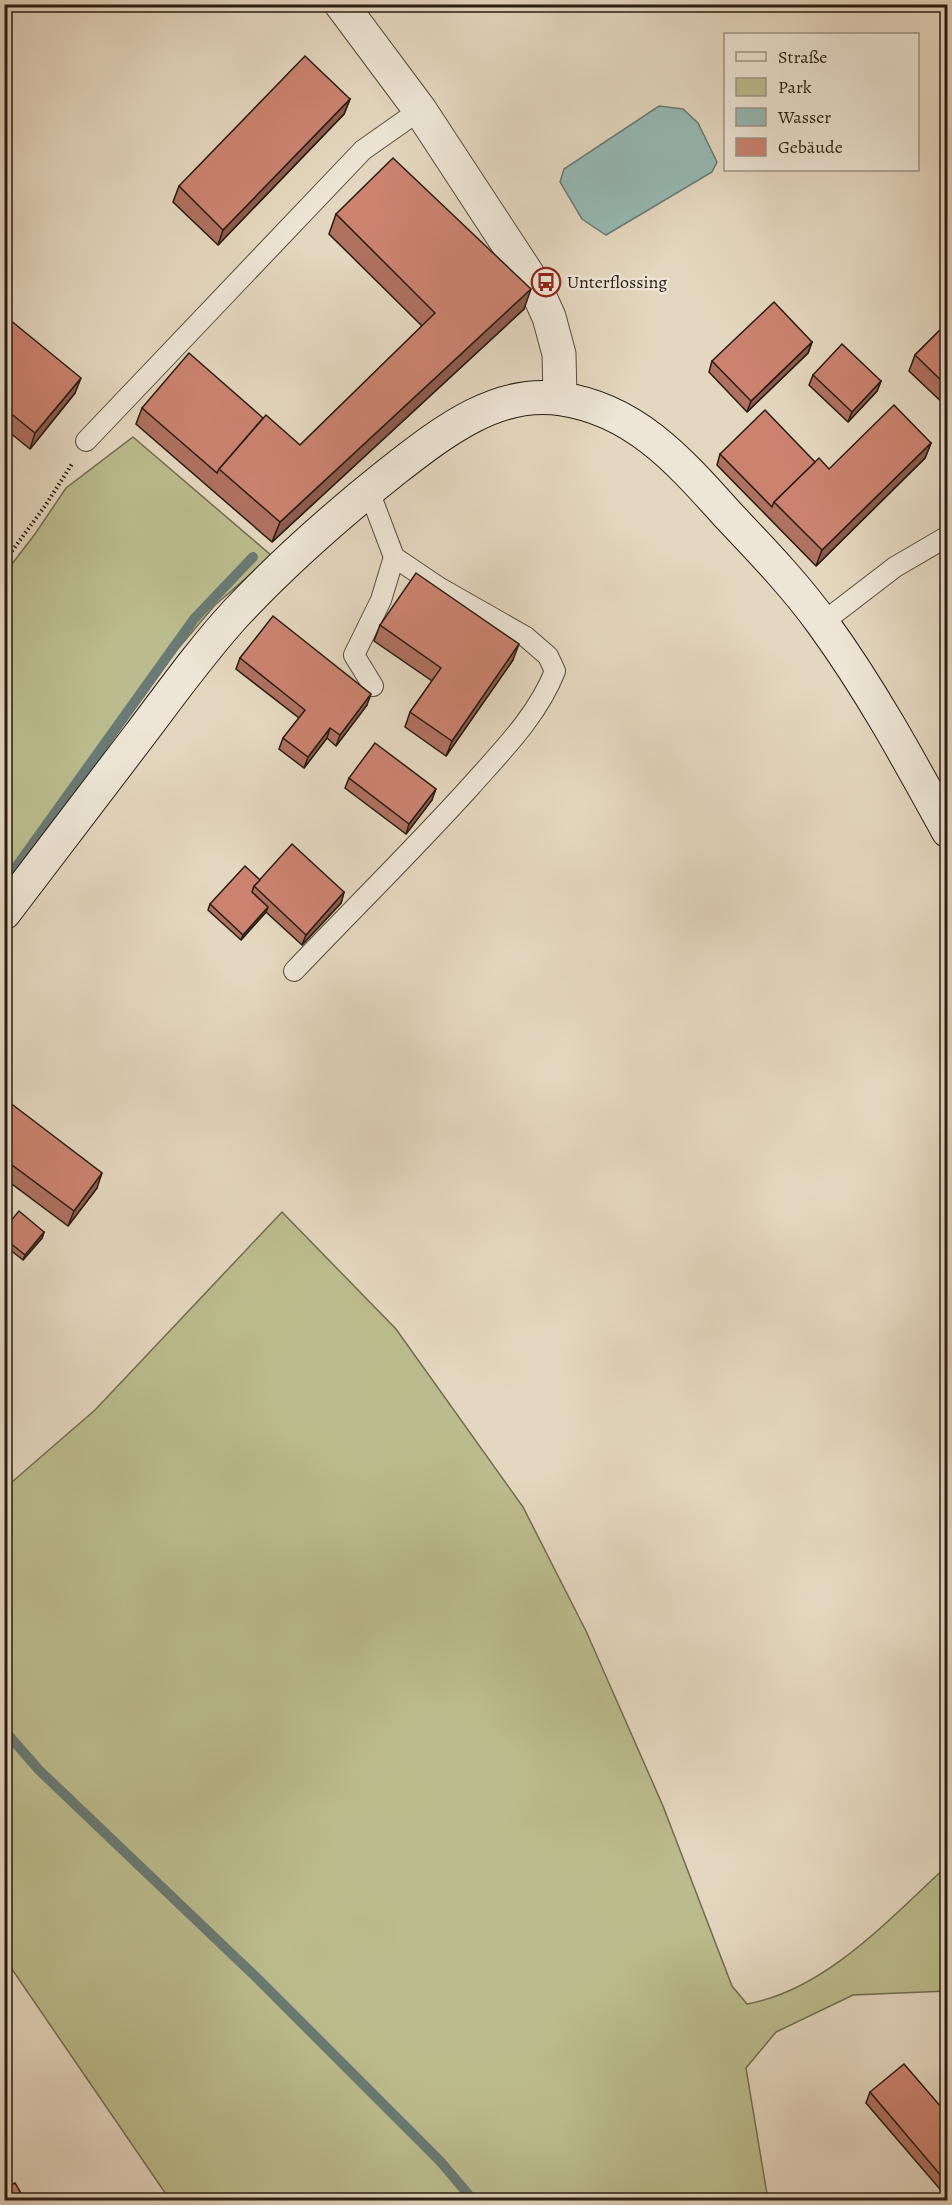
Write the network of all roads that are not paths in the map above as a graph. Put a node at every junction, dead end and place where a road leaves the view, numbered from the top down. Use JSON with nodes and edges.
{"nodes":[{"id":1,"x":341,"y":4,"type":"edge"},
{"id":2,"x":420,"y":110,"type":"junction"},
{"id":3,"x":560,"y":398,"type":"junction"},
{"id":4,"x":86,"y":441,"type":"road end"},
{"id":5,"x":369,"y":491,"type":"junction"},
{"id":6,"x":948,"y":536,"type":"edge"},
{"id":7,"x":394,"y":556,"type":"junction"},
{"id":8,"x":822,"y":623,"type":"junction"},
{"id":9,"x":373,"y":686,"type":"dead end"},
{"id":10,"x":948,"y":831,"type":"edge"},
{"id":11,"x":4,"y":913,"type":"edge"},
{"id":12,"x":294,"y":971,"type":"dead end"}],
"edges":[{"from":1,"to":2,"type":"main road"},
{"from":2,"to":3,"type":"main road"},
{"from":2,"to":4,"type":"lane"},
{"from":3,"to":5,"type":"main road"},
{"from":3,"to":8,"type":"main road"},
{"from":5,"to":7,"type":"lane"},
{"from":5,"to":11,"type":"main road"},
{"from":6,"to":8,"type":"lane"},
{"from":7,"to":9,"type":"lane"},
{"from":7,"to":12,"type":"lane"},
{"from":8,"to":10,"type":"main road"}]}
